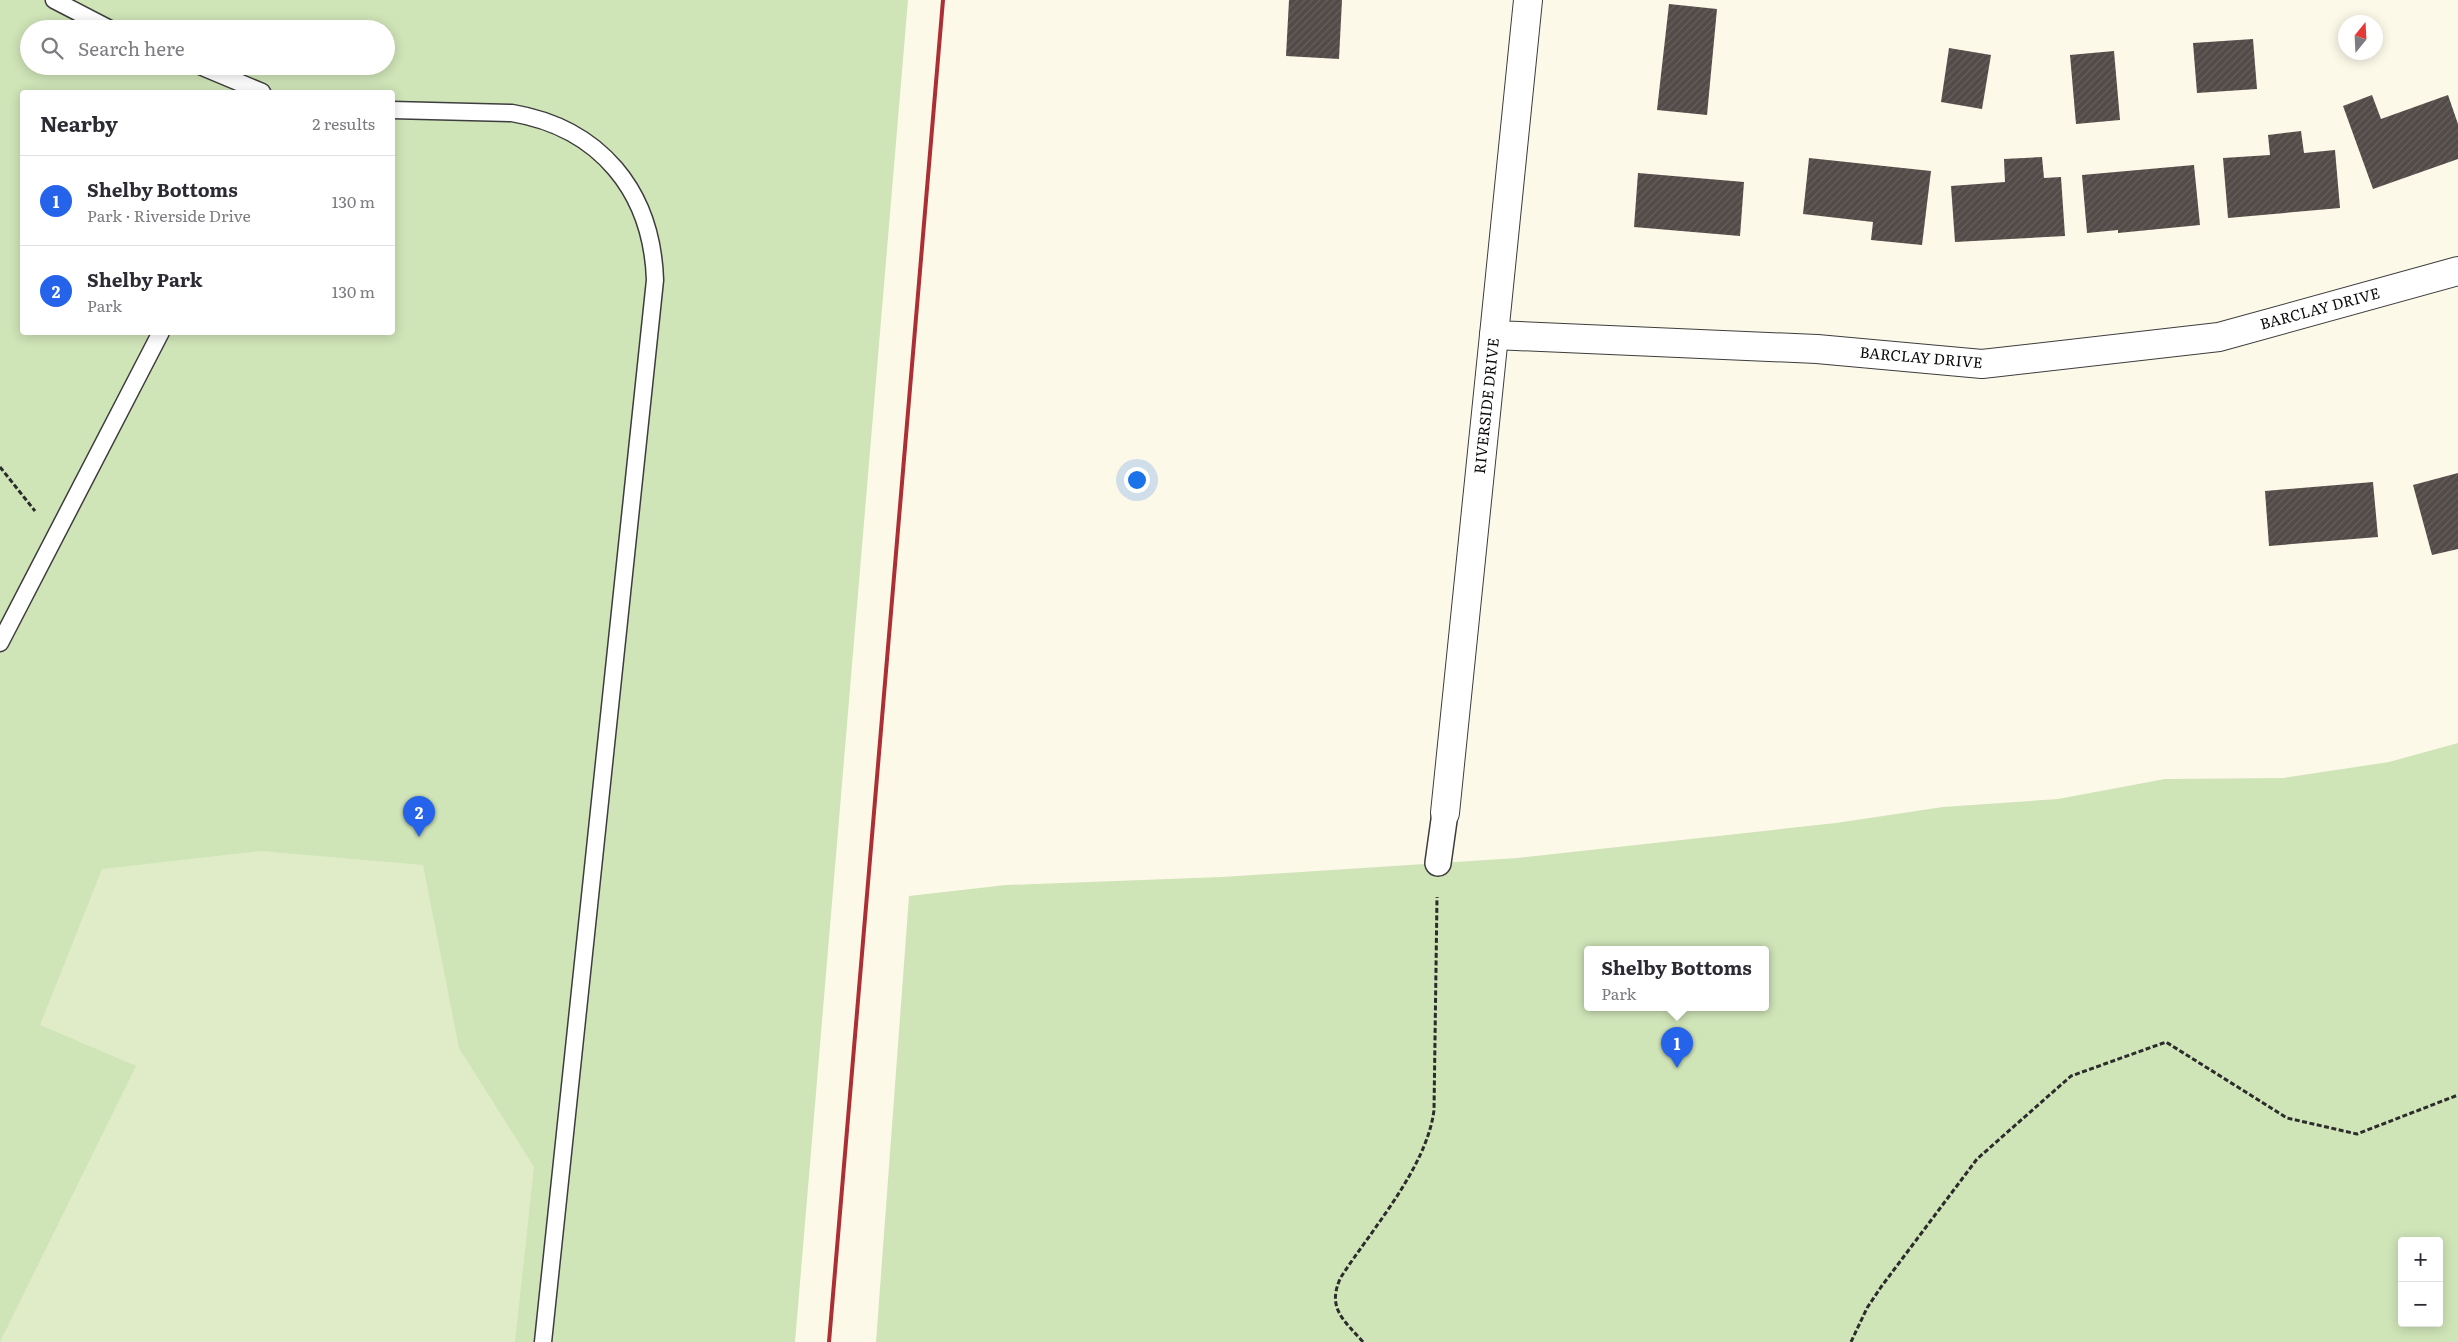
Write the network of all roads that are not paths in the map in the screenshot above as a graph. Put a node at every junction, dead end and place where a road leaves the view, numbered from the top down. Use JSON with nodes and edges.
{"nodes":[{"id":1,"x":54,"y":0,"type":"edge"},
{"id":2,"x":1528,"y":0,"type":"edge"},
{"id":3,"x":93,"y":20,"type":"edge"},
{"id":4,"x":222,"y":75,"type":"edge"},
{"id":5,"x":258,"y":90,"type":"edge"},
{"id":6,"x":395,"y":110,"type":"edge"},
{"id":7,"x":2458,"y":271,"type":"edge"},
{"id":8,"x":159,"y":335,"type":"edge"},
{"id":9,"x":1494,"y":335,"type":"junction"},
{"id":10,"x":0,"y":643,"type":"edge"},
{"id":11,"x":1445,"y":812,"type":"joint"},
{"id":12,"x":1438,"y":863,"type":"road end"},
{"id":13,"x":543,"y":1342,"type":"edge"}],
"edges":[{"from":1,"to":3,"type":"lane"},
{"from":2,"to":9,"type":"street","name":"RIVERSIDE DRIVE"},
{"from":4,"to":5,"type":"lane"},
{"from":6,"to":13,"type":"lane"},
{"from":7,"to":9,"type":"street","name":"BARCLAY DRIVE"},
{"from":8,"to":10,"type":"lane"},
{"from":9,"to":11,"type":"street","name":"RIVERSIDE DRIVE"},
{"from":11,"to":12,"type":"street"}]}
